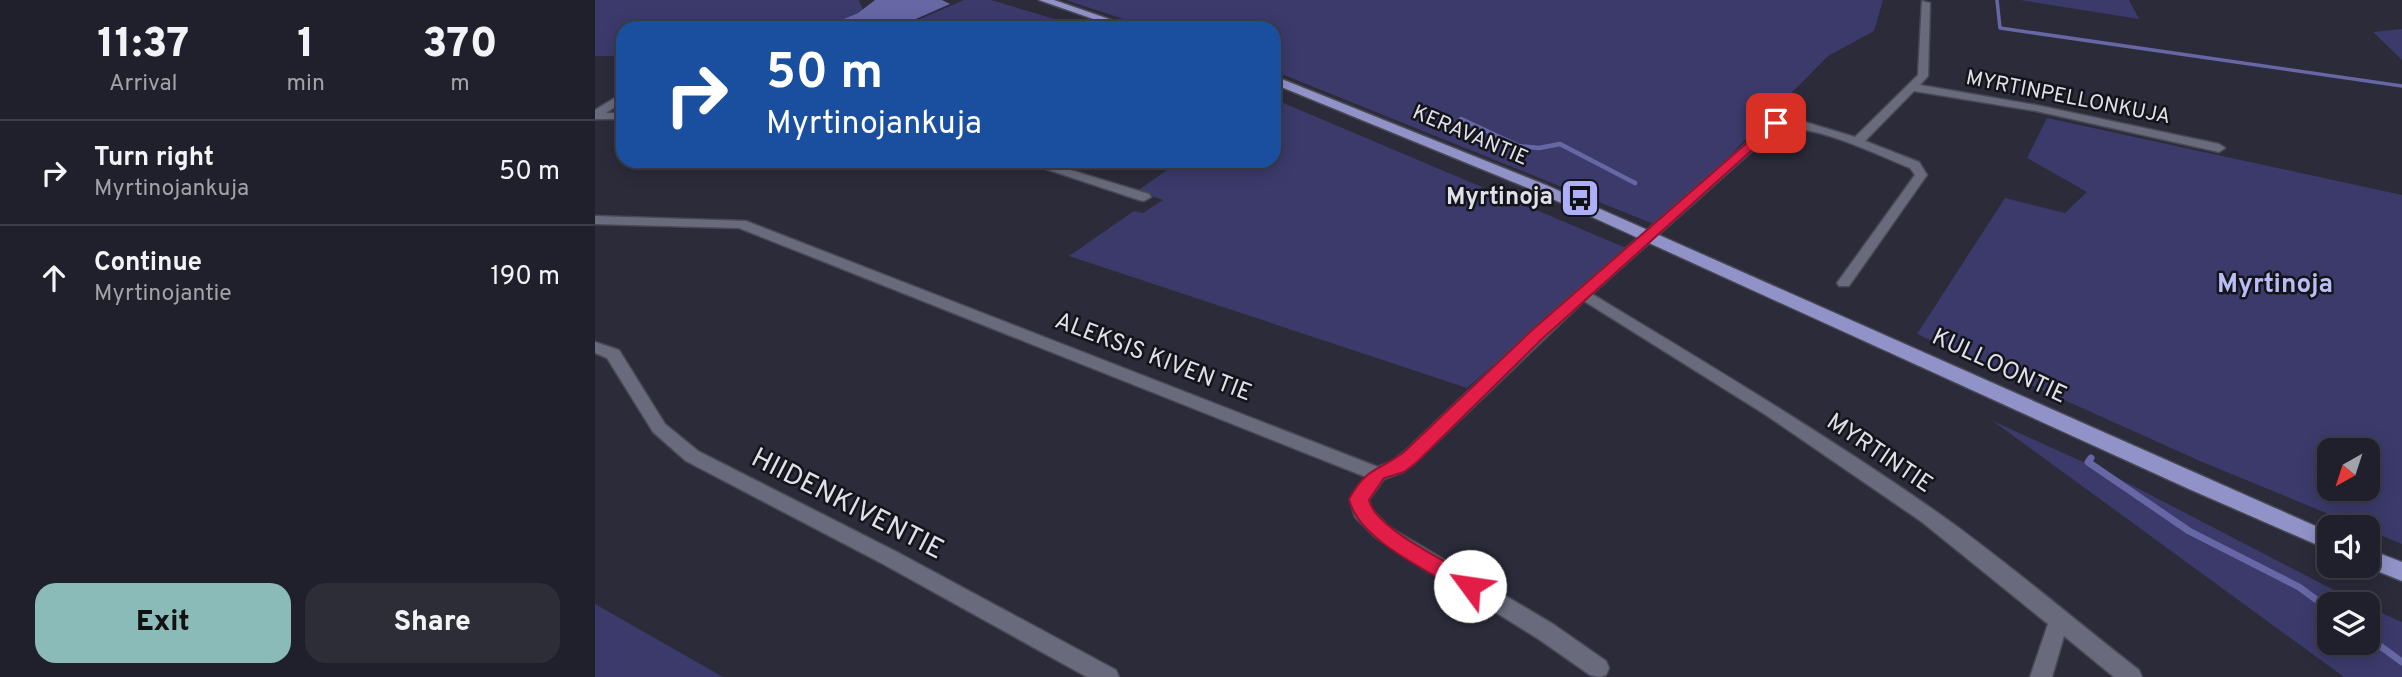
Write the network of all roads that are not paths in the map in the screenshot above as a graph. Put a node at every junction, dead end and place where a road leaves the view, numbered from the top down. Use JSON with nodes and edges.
{"nodes":[{"id":1,"x":1044,"y":0,"type":"edge"},
{"id":2,"x":1925,"y":3,"type":"dead end"},
{"id":3,"x":1108,"y":21,"type":"edge"},
{"id":4,"x":1281,"y":83,"type":"edge"},
{"id":5,"x":1910,"y":87,"type":"junction"},
{"id":6,"x":616,"y":101,"type":"edge"},
{"id":7,"x":595,"y":115,"type":"edge"},
{"id":8,"x":616,"y":116,"type":"edge"},
{"id":9,"x":1857,"y":142,"type":"junction"},
{"id":10,"x":2219,"y":148,"type":"dead end"},
{"id":11,"x":1051,"y":168,"type":"edge"},
{"id":12,"x":1144,"y":197,"type":"dead end"},
{"id":13,"x":595,"y":220,"type":"edge"},
{"id":14,"x":1649,"y":235,"type":"junction"},
{"id":15,"x":1844,"y":283,"type":"dead end"},
{"id":16,"x":1584,"y":295,"type":"junction"},
{"id":17,"x":595,"y":347,"type":"edge"},
{"id":18,"x":1378,"y":474,"type":"junction"},
{"id":19,"x":2317,"y":536,"type":"edge"},
{"id":20,"x":2380,"y":563,"type":"edge"},
{"id":21,"x":2402,"y":572,"type":"edge"},
{"id":22,"x":2061,"y":620,"type":"junction"},
{"id":23,"x":1598,"y":668,"type":"dead end"},
{"id":24,"x":1108,"y":677,"type":"edge"},
{"id":25,"x":2041,"y":677,"type":"edge"},
{"id":26,"x":2131,"y":677,"type":"edge"}],
"edges":[{"from":1,"to":3,"type":"main road"},
{"from":2,"to":5,"type":"street"},
{"from":4,"to":14,"type":"main road","name":"KERAVANTIE"},
{"from":5,"to":9,"type":"street"},
{"from":5,"to":10,"type":"street","name":"MYRTINPELLONKUJA"},
{"from":6,"to":7,"type":"street"},
{"from":7,"to":8,"type":"street"},
{"from":9,"to":14,"type":"street"},
{"from":9,"to":15,"type":"street"},
{"from":11,"to":12,"type":"street"},
{"from":13,"to":18,"type":"street","name":"ALEKSIS KIVEN TIE"},
{"from":14,"to":16,"type":"street"},
{"from":14,"to":19,"type":"main road","name":"KULLOONTIE"},
{"from":16,"to":18,"type":"street"},
{"from":16,"to":22,"type":"street","name":"MYRTINTIE"},
{"from":17,"to":24,"type":"street","name":"HIIDENKIVENTIE"},
{"from":18,"to":23,"type":"street"},
{"from":20,"to":21,"type":"main road"},
{"from":22,"to":25,"type":"street"},
{"from":22,"to":26,"type":"street","name":"MYRTINTIE"}]}
